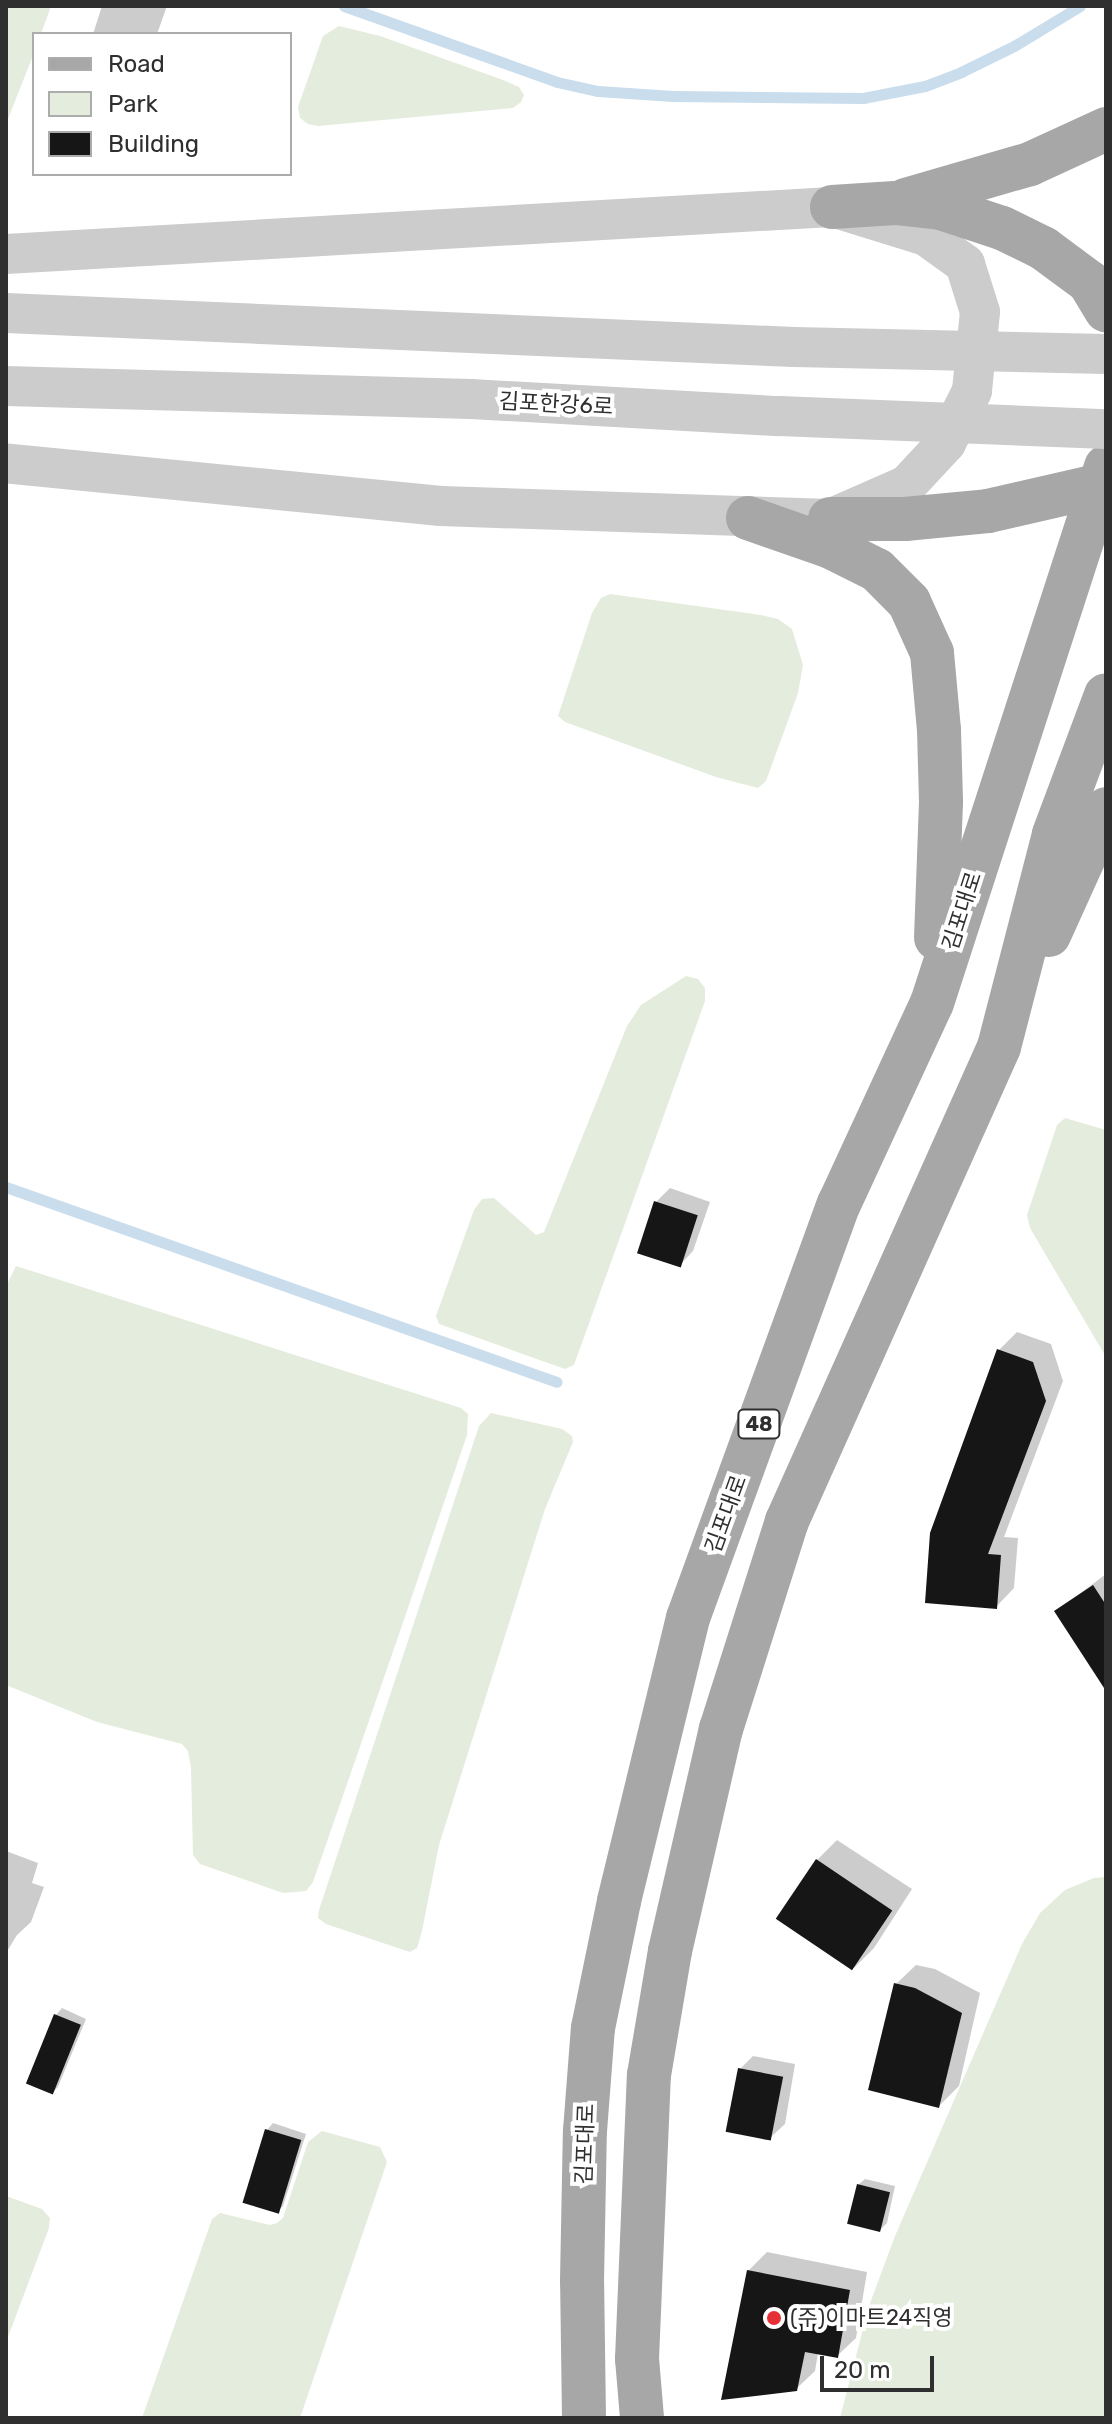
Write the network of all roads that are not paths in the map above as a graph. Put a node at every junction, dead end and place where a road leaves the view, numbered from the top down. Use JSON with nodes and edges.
{"nodes":[{"id":1,"x":1106,"y":129,"type":"edge"},
{"id":2,"x":895,"y":203,"type":"junction"},
{"id":3,"x":832,"y":207,"type":"junction"},
{"id":4,"x":6,"y":254,"type":"edge"},
{"id":5,"x":1106,"y":310,"type":"edge"},
{"id":6,"x":6,"y":313,"type":"edge"},
{"id":7,"x":1106,"y":354,"type":"edge"},
{"id":8,"x":6,"y":386,"type":"edge"},
{"id":9,"x":1106,"y":429,"type":"edge"},
{"id":10,"x":6,"y":463,"type":"edge"},
{"id":11,"x":1103,"y":480,"type":"edge"},
{"id":12,"x":748,"y":518,"type":"junction"},
{"id":13,"x":830,"y":519,"type":"junction"},
{"id":14,"x":1106,"y":695,"type":"edge"},
{"id":15,"x":1106,"y":809,"type":"edge"},
{"id":16,"x":932,"y":1003,"type":"junction"},
{"id":17,"x":999,"y":1047,"type":"junction"},
{"id":18,"x":584,"y":2417,"type":"edge"},
{"id":19,"x":642,"y":2418,"type":"edge"}],
"edges":[{"from":1,"to":2,"type":"main road"},
{"from":2,"to":3,"type":"main road"},
{"from":2,"to":5,"type":"main road"},
{"from":3,"to":4,"type":"street"},
{"from":3,"to":13,"type":"street"},
{"from":6,"to":7,"type":"street","bridge":true},
{"from":8,"to":9,"type":"street","name":"김포한강6로","bridge":true},
{"from":10,"to":12,"type":"street"},
{"from":11,"to":13,"type":"main road"},
{"from":11,"to":16,"type":"main road","name":"김포대로","number":"48"},
{"from":12,"to":13,"type":"street"},
{"from":12,"to":16,"type":"main road"},
{"from":14,"to":17,"type":"main road"},
{"from":15,"to":17,"type":"main road"},
{"from":16,"to":18,"type":"main road","name":"김포대로","number":"48"},
{"from":17,"to":19,"type":"main road"}]}
